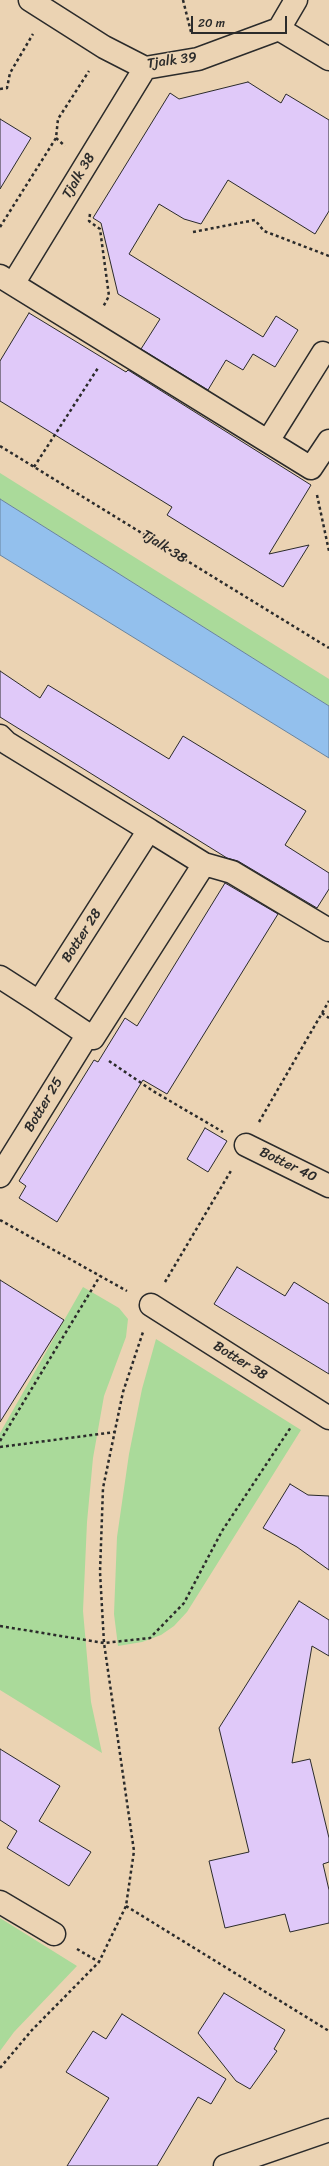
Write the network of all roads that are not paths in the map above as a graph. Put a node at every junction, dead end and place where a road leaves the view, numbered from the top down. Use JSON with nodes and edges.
{"nodes":[{"id":1,"x":296,"y":0,"type":"edge"},
{"id":2,"x":38,"y":6,"type":"edge"},
{"id":3,"x":279,"y":29,"type":"junction"},
{"id":4,"x":329,"y":60,"type":"edge"},
{"id":5,"x":145,"y":68,"type":"junction"},
{"id":6,"x":6,"y":280,"type":"edge"},
{"id":7,"x":322,"y":353,"type":"dead end"},
{"id":8,"x":268,"y":441,"type":"junction"},
{"id":9,"x":329,"y":441,"type":"edge"},
{"id":10,"x":2,"y":744,"type":"edge"},
{"id":11,"x":149,"y":830,"type":"junction"},
{"id":12,"x":204,"y":864,"type":"junction"},
{"id":13,"x":329,"y":930,"type":"edge"},
{"id":14,"x":0,"y":977,"type":"edge"},
{"id":15,"x":39,"y":1002,"type":"junction"},
{"id":16,"x":90,"y":1036,"type":"junction"},
{"id":17,"x":246,"y":1145,"type":"road end"},
{"id":18,"x":1,"y":1172,"type":"edge"},
{"id":19,"x":329,"y":1186,"type":"edge"},
{"id":20,"x":151,"y":1305,"type":"road end"},
{"id":21,"x":329,"y":1418,"type":"edge"},
{"id":22,"x":0,"y":1902,"type":"edge"},
{"id":23,"x":54,"y":1934,"type":"dead end"},
{"id":24,"x":329,"y":2130,"type":"edge"},
{"id":25,"x":225,"y":2166,"type":"edge"}],
"edges":[{"from":1,"to":3,"type":"street"},
{"from":2,"to":5,"type":"street","name":"Tjalk 39"},
{"from":3,"to":4,"type":"street"},
{"from":3,"to":5,"type":"street","name":"Tjalk 39"},
{"from":5,"to":6,"type":"street","name":"Tjalk 38"},
{"from":6,"to":8,"type":"street","name":"Tjalk 38"},
{"from":7,"to":8,"type":"street"},
{"from":8,"to":9,"type":"street","name":"Tjalk 38"},
{"from":10,"to":11,"type":"street"},
{"from":11,"to":12,"type":"street"},
{"from":11,"to":15,"type":"street","name":"Botter 28"},
{"from":12,"to":13,"type":"street"},
{"from":12,"to":16,"type":"street"},
{"from":14,"to":15,"type":"street"},
{"from":15,"to":16,"type":"street"},
{"from":16,"to":18,"type":"street","name":"Botter 25"},
{"from":17,"to":19,"type":"street","name":"Botter 40"},
{"from":20,"to":21,"type":"street","name":"Botter 38"},
{"from":22,"to":23,"type":"street"},
{"from":24,"to":25,"type":"street"}]}
